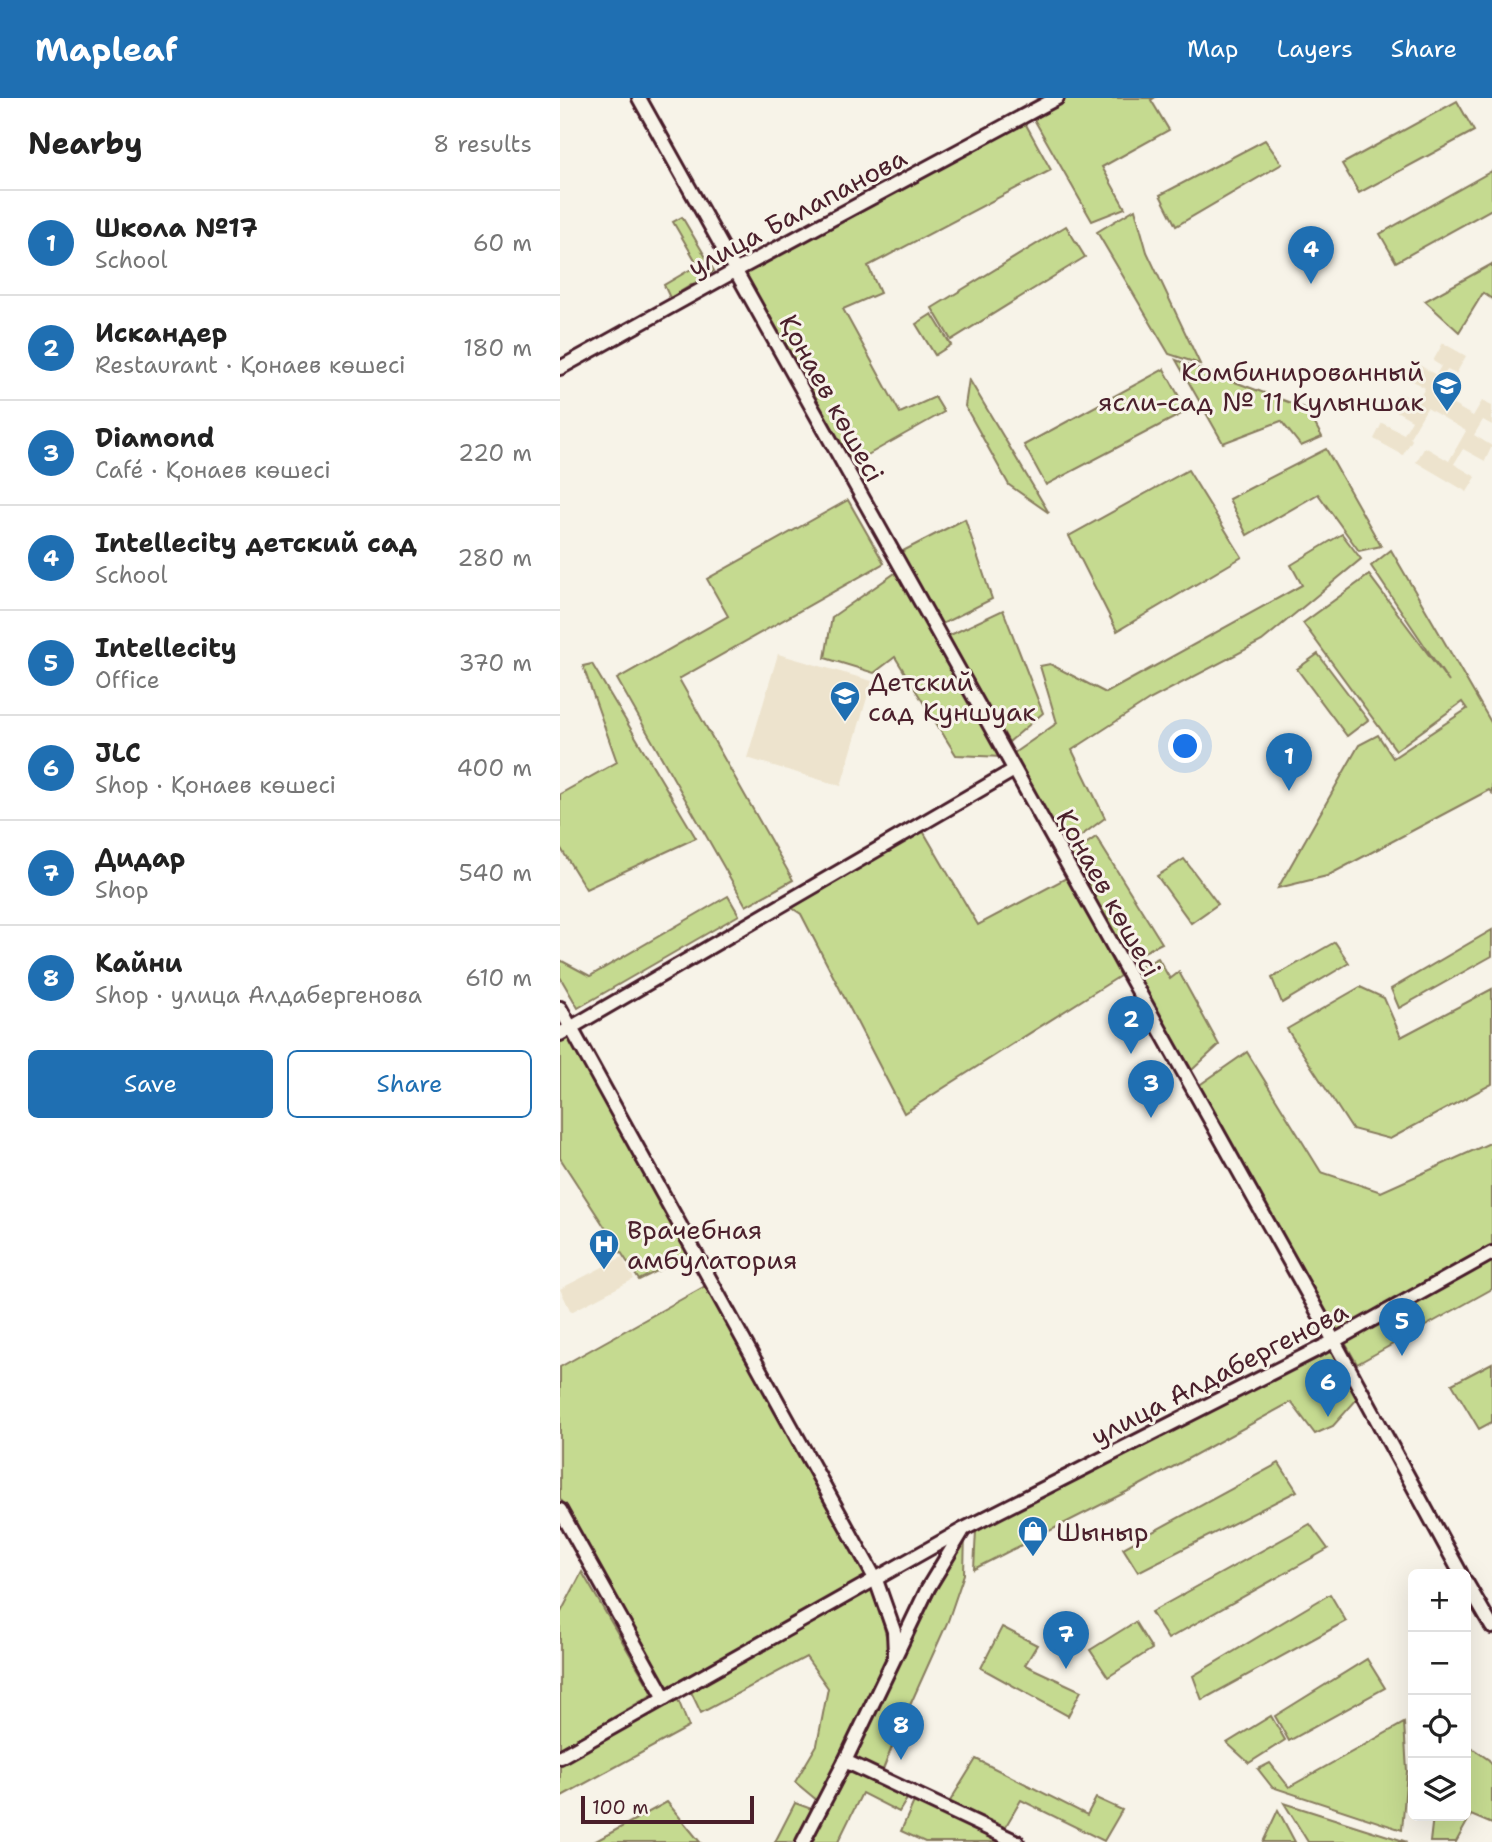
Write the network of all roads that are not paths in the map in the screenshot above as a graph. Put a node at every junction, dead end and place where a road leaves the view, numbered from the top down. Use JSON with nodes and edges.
{"nodes":[{"id":1,"x":639,"y":98,"type":"edge"},
{"id":2,"x":1057,"y":98,"type":"edge"},
{"id":3,"x":735,"y":271,"type":"junction"},
{"id":4,"x":560,"y":368,"type":"edge"},
{"id":5,"x":1014,"y":770,"type":"junction"},
{"id":6,"x":560,"y":1008,"type":"edge"},
{"id":7,"x":565,"y":1031,"type":"edge"},
{"id":8,"x":1492,"y":1253,"type":"edge"},
{"id":9,"x":1334,"y":1341,"type":"junction"},
{"id":10,"x":560,"y":1510,"type":"edge"},
{"id":11,"x":964,"y":1529,"type":"junction"},
{"id":12,"x":1458,"y":1569,"type":"edge"},
{"id":13,"x":876,"y":1580,"type":"junction"},
{"id":14,"x":1471,"y":1591,"type":"edge"},
{"id":15,"x":1492,"y":1628,"type":"edge"},
{"id":16,"x":895,"y":1655,"type":"junction"},
{"id":17,"x":665,"y":1698,"type":"junction"},
{"id":18,"x":560,"y":1757,"type":"edge"},
{"id":19,"x":845,"y":1761,"type":"junction"},
{"id":20,"x":803,"y":1842,"type":"edge"},
{"id":21,"x":1017,"y":1842,"type":"edge"}],
"edges":[{"from":1,"to":3,"type":"street","name":"Қонаев көшесі"},
{"from":2,"to":3,"type":"street","name":"улица Балапанова"},
{"from":3,"to":4,"type":"street","name":"улица Балапанова"},
{"from":3,"to":5,"type":"street","name":"Қонаев көшесі"},
{"from":5,"to":7,"type":"street"},
{"from":5,"to":9,"type":"street","name":"Қонаев көшесі"},
{"from":6,"to":7,"type":"street"},
{"from":7,"to":13,"type":"street"},
{"from":8,"to":9,"type":"street","name":"улица Алдабергенова"},
{"from":9,"to":11,"type":"street","name":"улица Алдабергенова"},
{"from":9,"to":12,"type":"street","name":"Қонаев көшесі"},
{"from":10,"to":17,"type":"street"},
{"from":11,"to":13,"type":"street","name":"улица Алдабергенова"},
{"from":11,"to":16,"type":"street"},
{"from":13,"to":16,"type":"street"},
{"from":13,"to":17,"type":"street","name":"улица Алдабергенова"},
{"from":14,"to":15,"type":"street"},
{"from":16,"to":19,"type":"street"},
{"from":17,"to":18,"type":"street","name":"улица Алдабергенова"},
{"from":19,"to":20,"type":"street"},
{"from":19,"to":21,"type":"street"}]}
